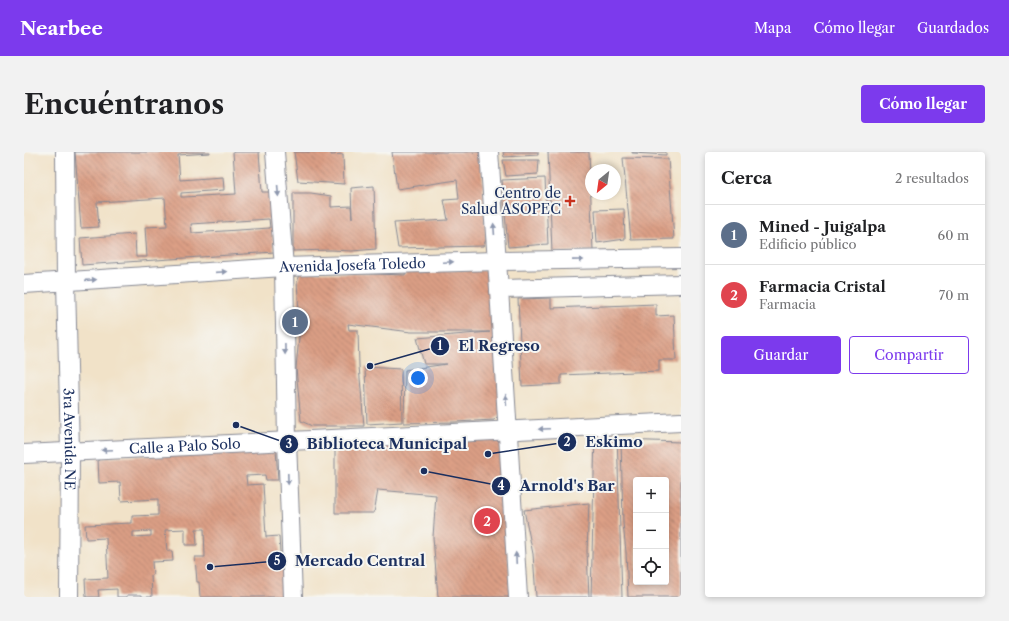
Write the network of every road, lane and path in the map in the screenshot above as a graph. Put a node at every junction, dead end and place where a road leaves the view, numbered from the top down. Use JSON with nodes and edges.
{"nodes":[{"id":1,"x":65,"y":152,"type":"edge"},
{"id":2,"x":275,"y":152,"type":"edge"},
{"id":3,"x":489,"y":152,"type":"edge"},
{"id":4,"x":681,"y":258,"type":"edge"},
{"id":5,"x":497,"y":261,"type":"junction"},
{"id":6,"x":284,"y":267,"type":"junction"},
{"id":7,"x":66,"y":282,"type":"junction"},
{"id":8,"x":24,"y":284,"type":"edge"},
{"id":9,"x":681,"y":284,"type":"edge"},
{"id":10,"x":499,"y":289,"type":"junction"},
{"id":11,"x":681,"y":422,"type":"edge"},
{"id":12,"x":508,"y":431,"type":"junction"},
{"id":13,"x":287,"y":441,"type":"junction"},
{"id":14,"x":70,"y":452,"type":"junction"},
{"id":15,"x":24,"y":454,"type":"edge"},
{"id":16,"x":69,"y":597,"type":"edge"},
{"id":17,"x":293,"y":597,"type":"edge"},
{"id":18,"x":518,"y":597,"type":"edge"}],
"edges":[{"from":1,"to":7,"type":"street","name":"3ra Avenida NE"},
{"from":2,"to":6,"type":"street","one_way":true},
{"from":5,"to":3,"type":"street","one_way":true},
{"from":5,"to":4,"type":"street","name":"Avenida Josefa Toledo","one_way":true},
{"from":6,"to":5,"type":"street","name":"Avenida Josefa Toledo","one_way":true},
{"from":5,"to":10,"type":"street"},
{"from":7,"to":6,"type":"street","name":"Avenida Josefa Toledo","one_way":true},
{"from":6,"to":13,"type":"street","one_way":true},
{"from":7,"to":8,"type":"street","name":"Avenida Josefa Toledo"},
{"from":7,"to":14,"type":"street","name":"3ra Avenida NE"},
{"from":9,"to":10,"type":"street"},
{"from":12,"to":10,"type":"street","one_way":true},
{"from":11,"to":12,"type":"street","name":"Calle a Palo Solo","one_way":true},
{"from":12,"to":13,"type":"street","name":"Calle a Palo Solo"},
{"from":18,"to":12,"type":"street","one_way":true},
{"from":13,"to":14,"type":"street","name":"Calle a Palo Solo","one_way":true},
{"from":13,"to":17,"type":"street","one_way":true},
{"from":14,"to":15,"type":"street","name":"Calle a Palo Solo"},
{"from":14,"to":16,"type":"street","name":"3ra Avenida NE"}]}
